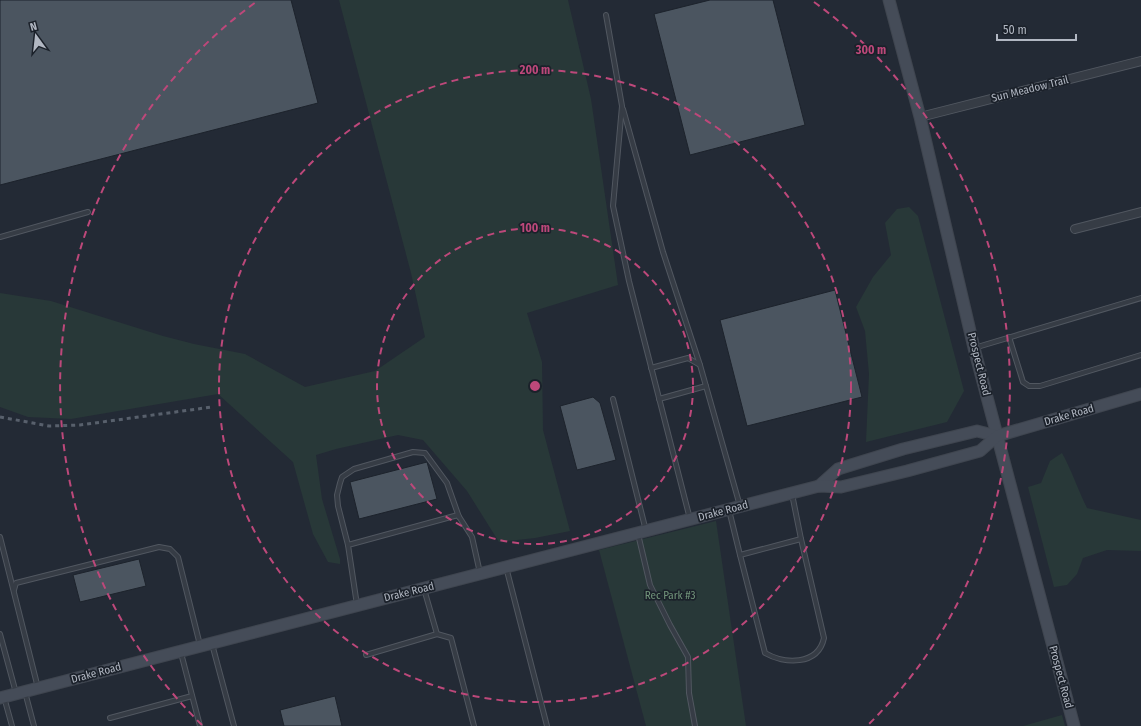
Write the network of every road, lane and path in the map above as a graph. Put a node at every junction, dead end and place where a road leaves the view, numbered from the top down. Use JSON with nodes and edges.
{"nodes":[{"id":1,"x":889,"y":0,"type":"edge"},
{"id":2,"x":606,"y":15,"type":"dead end"},
{"id":3,"x":1141,"y":61,"type":"edge"},
{"id":4,"x":622,"y":106,"type":"junction"},
{"id":5,"x":920,"y":117,"type":"junction"},
{"id":6,"x":88,"y":212,"type":"dead end"},
{"id":7,"x":1141,"y":212,"type":"edge"},
{"id":8,"x":1074,"y":229,"type":"dead end"},
{"id":9,"x":0,"y":237,"type":"edge"},
{"id":10,"x":1141,"y":298,"type":"edge"},
{"id":11,"x":1009,"y":337,"type":"junction"},
{"id":12,"x":974,"y":348,"type":"junction"},
{"id":13,"x":1141,"y":355,"type":"edge"},
{"id":14,"x":700,"y":366,"type":"junction"},
{"id":15,"x":651,"y":368,"type":"junction"},
{"id":16,"x":706,"y":386,"type":"junction"},
{"id":17,"x":1141,"y":394,"type":"edge"},
{"id":18,"x":613,"y":399,"type":"dead end"},
{"id":19,"x":658,"y":399,"type":"junction"},
{"id":20,"x":997,"y":436,"type":"junction"},
{"id":21,"x":819,"y":486,"type":"junction"},
{"id":22,"x":792,"y":493,"type":"junction"},
{"id":23,"x":740,"y":506,"type":"junction"},
{"id":24,"x":728,"y":510,"type":"junction"},
{"id":25,"x":459,"y":517,"type":"junction"},
{"id":26,"x":690,"y":519,"type":"junction"},
{"id":27,"x":642,"y":532,"type":"junction"},
{"id":28,"x":0,"y":537,"type":"edge"},
{"id":29,"x":801,"y":539,"type":"junction"},
{"id":30,"x":348,"y":545,"type":"junction"},
{"id":31,"x":740,"y":555,"type":"junction"},
{"id":32,"x":506,"y":567,"type":"junction"},
{"id":33,"x":480,"y":574,"type":"junction"},
{"id":34,"x":424,"y":588,"type":"junction"},
{"id":35,"x":14,"y":590,"type":"junction"},
{"id":36,"x":357,"y":606,"type":"junction"},
{"id":37,"x":0,"y":634,"type":"edge"},
{"id":38,"x":437,"y":634,"type":"junction"},
{"id":39,"x":212,"y":643,"type":"junction"},
{"id":40,"x":2,"y":645,"type":"edge"},
{"id":41,"x":201,"y":646,"type":"junction"},
{"id":42,"x":180,"y":651,"type":"junction"},
{"id":43,"x":366,"y":655,"type":"dead end"},
{"id":44,"x":38,"y":688,"type":"junction"},
{"id":45,"x":21,"y":693,"type":"junction"},
{"id":46,"x":192,"y":696,"type":"junction"},
{"id":47,"x":2,"y":698,"type":"edge"},
{"id":48,"x":110,"y":718,"type":"dead end"},
{"id":49,"x":12,"y":726,"type":"edge"},
{"id":50,"x":34,"y":726,"type":"edge"},
{"id":51,"x":200,"y":726,"type":"edge"},
{"id":52,"x":234,"y":726,"type":"edge"},
{"id":53,"x":474,"y":726,"type":"edge"},
{"id":54,"x":547,"y":726,"type":"edge"},
{"id":55,"x":695,"y":726,"type":"edge"},
{"id":56,"x":1074,"y":726,"type":"edge"}],
"edges":[{"from":1,"to":5,"type":"street","name":"Prospect Road"},
{"from":2,"to":4,"type":"lane"},
{"from":3,"to":5,"type":"street","name":"Sun Meadow Trail"},
{"from":4,"to":14,"type":"lane"},
{"from":4,"to":15,"type":"lane"},
{"from":5,"to":12,"type":"street","name":"Prospect Road"},
{"from":6,"to":9,"type":"lane"},
{"from":7,"to":8,"type":"street"},
{"from":10,"to":11,"type":"lane"},
{"from":11,"to":12,"type":"lane"},
{"from":11,"to":13,"type":"lane"},
{"from":12,"to":20,"type":"street","name":"Prospect Road"},
{"from":14,"to":15,"type":"lane"},
{"from":14,"to":16,"type":"lane"},
{"from":15,"to":19,"type":"lane"},
{"from":16,"to":19,"type":"lane"},
{"from":16,"to":23,"type":"lane"},
{"from":17,"to":20,"type":"street","name":"Drake Road"},
{"from":18,"to":27,"type":"lane"},
{"from":19,"to":26,"type":"lane"},
{"from":20,"to":21,"type":"street","name":"Drake Road"},
{"from":20,"to":21,"type":"street","name":"Drake Road"},
{"from":20,"to":56,"type":"street","name":"Prospect Road"},
{"from":21,"to":22,"type":"street","name":"Drake Road"},
{"from":22,"to":23,"type":"street","name":"Drake Road"},
{"from":22,"to":29,"type":"lane"},
{"from":23,"to":24,"type":"street","name":"Drake Road"},
{"from":24,"to":26,"type":"street","name":"Drake Road"},
{"from":24,"to":31,"type":"lane"},
{"from":25,"to":30,"type":"lane"},
{"from":25,"to":30,"type":"lane"},
{"from":25,"to":33,"type":"lane"},
{"from":26,"to":27,"type":"street","name":"Drake Road"},
{"from":27,"to":32,"type":"street","name":"Drake Road"},
{"from":27,"to":55,"type":"lane"},
{"from":28,"to":35,"type":"lane"},
{"from":29,"to":31,"type":"lane"},
{"from":29,"to":31,"type":"lane"},
{"from":30,"to":36,"type":"lane"},
{"from":32,"to":33,"type":"street","name":"Drake Road"},
{"from":32,"to":54,"type":"lane"},
{"from":33,"to":34,"type":"street","name":"Drake Road"},
{"from":34,"to":36,"type":"street","name":"Drake Road"},
{"from":34,"to":38,"type":"lane"},
{"from":35,"to":41,"type":"lane"},
{"from":35,"to":44,"type":"lane"},
{"from":36,"to":39,"type":"street","name":"Drake Road"},
{"from":37,"to":40,"type":"lane"},
{"from":38,"to":43,"type":"lane"},
{"from":38,"to":53,"type":"lane"},
{"from":39,"to":41,"type":"street","name":"Drake Road"},
{"from":39,"to":52,"type":"lane"},
{"from":40,"to":45,"type":"lane"},
{"from":41,"to":42,"type":"street","name":"Drake Road"},
{"from":42,"to":44,"type":"street","name":"Drake Road"},
{"from":42,"to":46,"type":"lane"},
{"from":44,"to":45,"type":"street","name":"Drake Road"},
{"from":45,"to":47,"type":"street","name":"Drake Road"},
{"from":45,"to":50,"type":"lane"},
{"from":46,"to":48,"type":"lane"},
{"from":46,"to":51,"type":"lane"},
{"from":47,"to":49,"type":"lane"}]}
